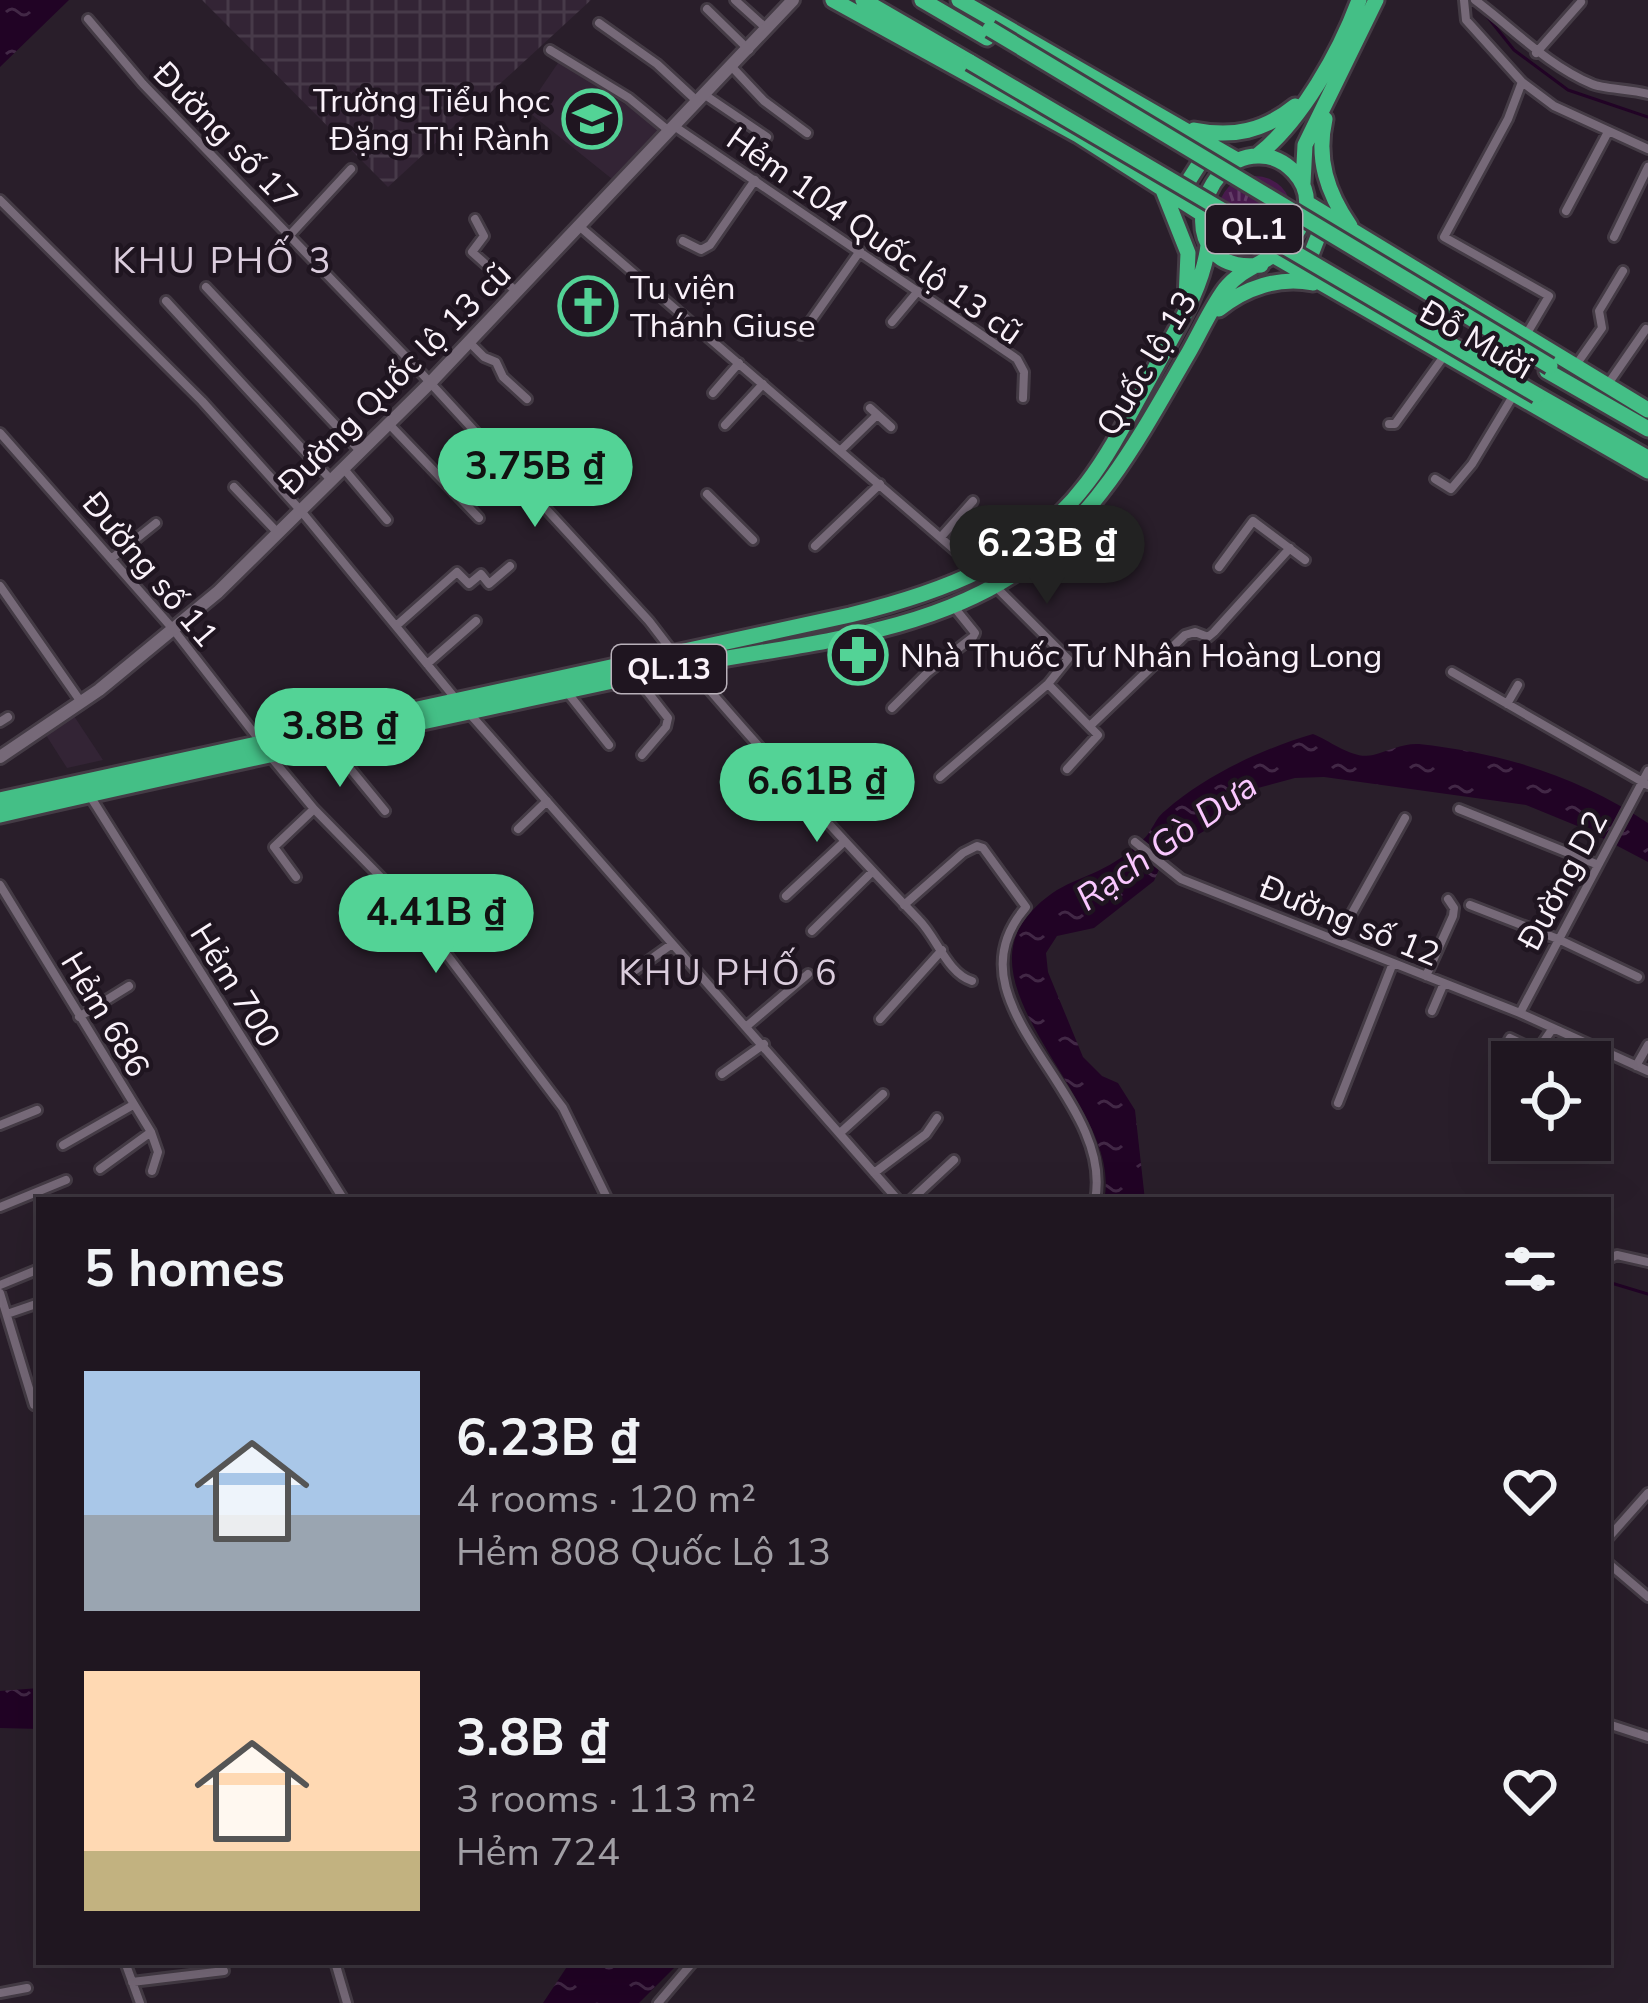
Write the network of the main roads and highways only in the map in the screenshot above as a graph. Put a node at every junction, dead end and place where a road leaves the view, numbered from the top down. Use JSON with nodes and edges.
{"nodes":[{"id":1,"x":833,"y":0,"type":"edge"},
{"id":2,"x":863,"y":0,"type":"edge"},
{"id":3,"x":883,"y":0,"type":"edge"},
{"id":4,"x":922,"y":0,"type":"edge"},
{"id":5,"x":940,"y":0,"type":"edge"},
{"id":6,"x":959,"y":0,"type":"edge"},
{"id":7,"x":1356,"y":0,"type":"edge"},
{"id":8,"x":1376,"y":0,"type":"edge"},
{"id":9,"x":989,"y":34,"type":"junction"},
{"id":10,"x":973,"y":58,"type":"junction"},
{"id":11,"x":1333,"y":93,"type":"junction"},
{"id":12,"x":1297,"y":108,"type":"junction"},
{"id":13,"x":1180,"y":127,"type":"junction"},
{"id":14,"x":1211,"y":146,"type":"junction"},
{"id":15,"x":1258,"y":155,"type":"junction"},
{"id":16,"x":1237,"y":160,"type":"junction"},
{"id":17,"x":1162,"y":187,"type":"junction"},
{"id":18,"x":1305,"y":194,"type":"junction"},
{"id":19,"x":1186,"y":203,"type":"junction"},
{"id":20,"x":1323,"y":212,"type":"junction"},
{"id":21,"x":1202,"y":214,"type":"junction"},
{"id":22,"x":1352,"y":229,"type":"junction"},
{"id":23,"x":1208,"y":245,"type":"junction"},
{"id":24,"x":1269,"y":261,"type":"junction"},
{"id":25,"x":1294,"y":267,"type":"junction"},
{"id":26,"x":1326,"y":285,"type":"junction"},
{"id":27,"x":1186,"y":308,"type":"junction"},
{"id":28,"x":1208,"y":319,"type":"junction"},
{"id":29,"x":1648,"y":410,"type":"edge"},
{"id":30,"x":1648,"y":425,"type":"edge"},
{"id":31,"x":1648,"y":455,"type":"edge"},
{"id":32,"x":1648,"y":471,"type":"edge"},
{"id":33,"x":265,"y":748,"type":"junction"},
{"id":34,"x":0,"y":800,"type":"edge"},
{"id":35,"x":0,"y":815,"type":"edge"}],
"edges":[{"from":1,"to":17,"type":"highway","number":"QL.1"},
{"from":2,"to":10,"type":"highway","number":"QL.1"},
{"from":3,"to":10,"type":"highway","number":"QL.1"},
{"from":4,"to":9,"type":"highway","number":"QL.1"},
{"from":5,"to":9,"type":"highway","number":"QL.1"},
{"from":6,"to":13,"type":"highway","number":"QL.1"},
{"from":7,"to":12,"type":"highway"},
{"from":8,"to":11,"type":"highway","number":"QL.13"},
{"from":9,"to":30,"type":"highway","name":"Đỗ Mười","number":"QL.1","bridge":true},
{"from":10,"to":31,"type":"highway","name":"Đỗ Mười","number":"QL.1","bridge":true},
{"from":11,"to":18,"type":"highway","number":"QL.13"},
{"from":11,"to":22,"type":"highway"},
{"from":12,"to":13,"type":"highway"},
{"from":12,"to":15,"type":"highway"},
{"from":13,"to":14,"type":"highway","number":"QL.1"},
{"from":14,"to":16,"type":"highway","number":"QL.1"},
{"from":14,"to":19,"type":"highway"},
{"from":15,"to":16,"type":"highway"},
{"from":15,"to":18,"type":"highway"},
{"from":16,"to":21,"type":"highway"},
{"from":17,"to":19,"type":"highway","number":"QL.1"},
{"from":17,"to":27,"type":"highway"},
{"from":18,"to":20,"type":"highway","name":"Đỗ Mười","number":"QL.1"},
{"from":18,"to":24,"type":"highway","number":"QL.13"},
{"from":19,"to":21,"type":"highway","number":"QL.1"},
{"from":20,"to":22,"type":"highway","name":"Đỗ Mười","number":"QL.1"},
{"from":20,"to":25,"type":"highway"},
{"from":21,"to":23,"type":"highway","number":"QL.13"},
{"from":22,"to":29,"type":"highway","name":"Đỗ Mười","number":"QL.1"},
{"from":23,"to":24,"type":"highway"},
{"from":23,"to":27,"type":"highway","name":"Quốc lộ 13","number":"QL.13"},
{"from":24,"to":25,"type":"highway","name":"Đỗ Mười","number":"QL.1"},
{"from":24,"to":28,"type":"highway","name":"Quốc lộ 13","number":"QL.13"},
{"from":25,"to":26,"type":"highway","name":"Đỗ Mười","number":"QL.1"},
{"from":26,"to":28,"type":"highway"},
{"from":26,"to":32,"type":"highway","name":"Đỗ Mười","number":"QL.1"},
{"from":27,"to":33,"type":"highway","name":"Quốc lộ 13","number":"QL.13"},
{"from":28,"to":33,"type":"highway","name":"Quốc lộ 13","number":"QL.13"},
{"from":33,"to":34,"type":"highway","name":"Quốc lộ 13","number":"QL.13"},
{"from":33,"to":35,"type":"highway","name":"Quốc lộ 13","number":"QL.13"}]}
